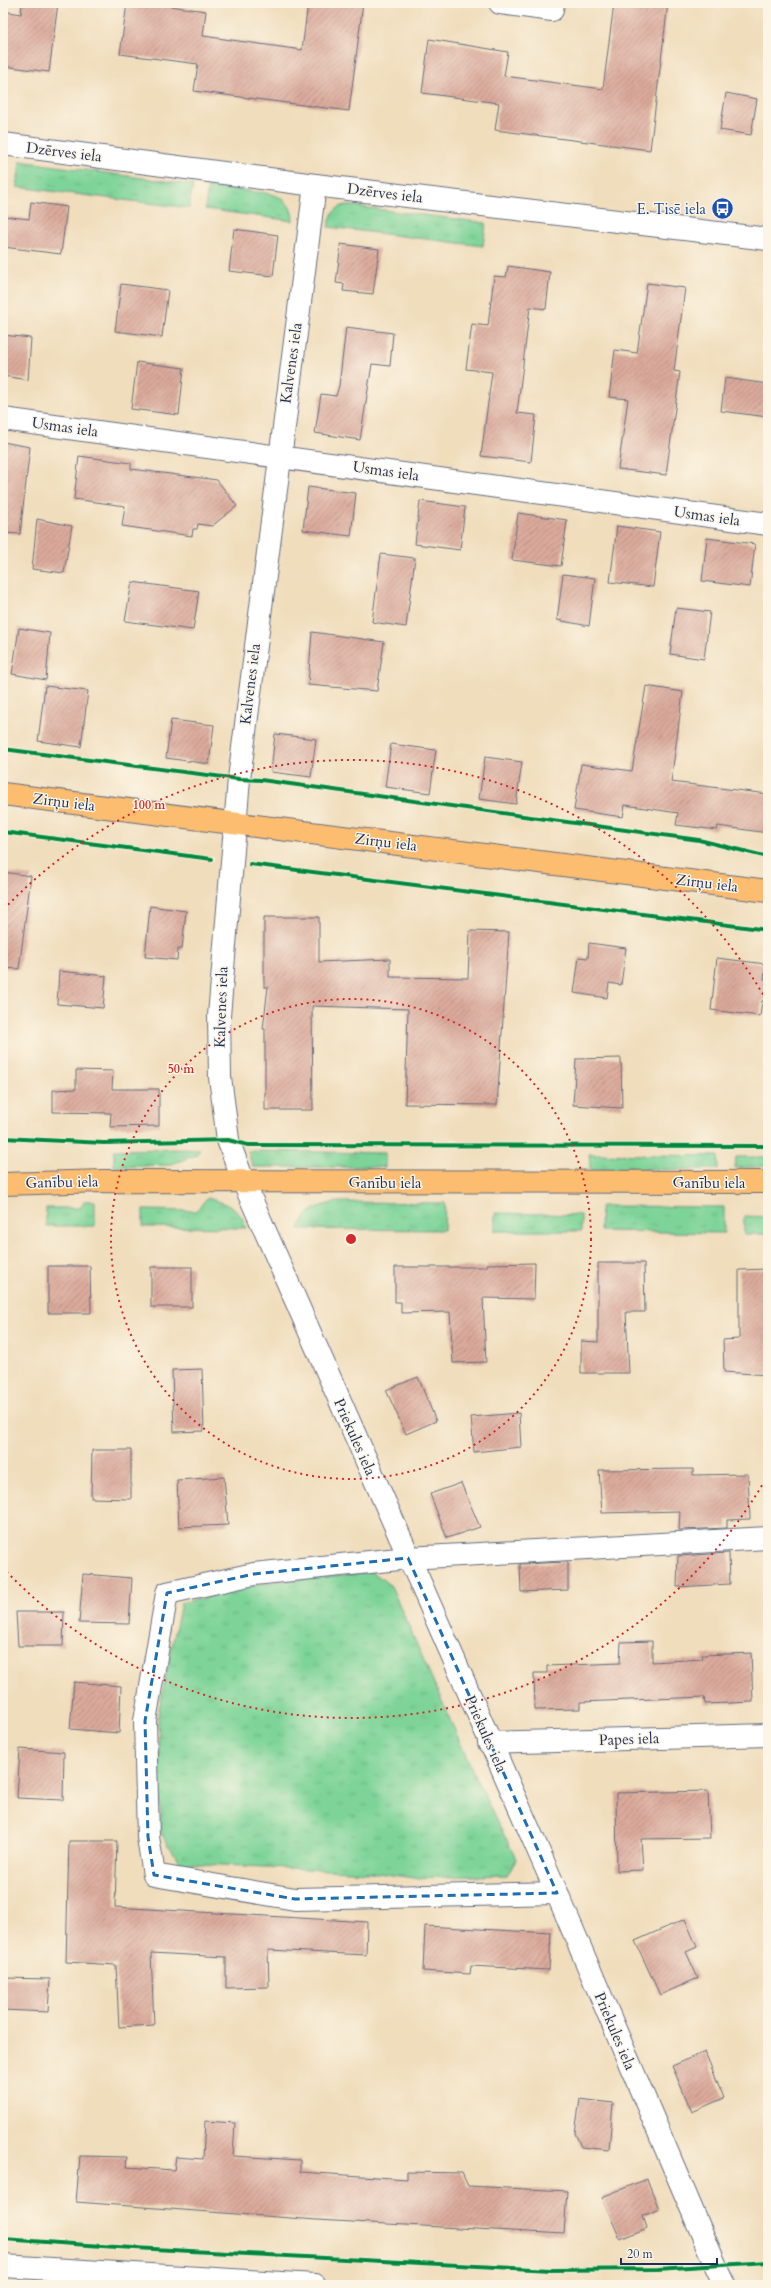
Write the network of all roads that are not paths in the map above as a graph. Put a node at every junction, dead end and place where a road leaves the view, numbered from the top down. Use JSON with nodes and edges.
{"nodes":[{"id":1,"x":500,"y":3,"type":"edge"},
{"id":2,"x":553,"y":3,"type":"edge"},
{"id":3,"x":3,"y":144,"type":"edge"},
{"id":4,"x":315,"y":185,"type":"junction"},
{"id":5,"x":768,"y":239,"type":"edge"},
{"id":6,"x":3,"y":419,"type":"edge"},
{"id":7,"x":278,"y":456,"type":"junction"},
{"id":8,"x":768,"y":524,"type":"edge"},
{"id":9,"x":3,"y":794,"type":"edge"},
{"id":10,"x":235,"y":825,"type":"junction"},
{"id":11,"x":768,"y":891,"type":"edge"},
{"id":12,"x":768,"y":1182,"type":"edge"},
{"id":13,"x":244,"y":1183,"type":"junction"},
{"id":14,"x":3,"y":1184,"type":"edge"},
{"id":15,"x":768,"y":1538,"type":"edge"},
{"id":16,"x":408,"y":1558,"type":"junction"},
{"id":17,"x":768,"y":1736,"type":"edge"},
{"id":18,"x":489,"y":1743,"type":"junction"},
{"id":19,"x":557,"y":1893,"type":"junction"},
{"id":20,"x":3,"y":2266,"type":"edge"},
{"id":21,"x":315,"y":2285,"type":"edge"},
{"id":22,"x":725,"y":2285,"type":"edge"}],
"edges":[{"from":1,"to":2,"type":"street"},
{"from":3,"to":4,"type":"street","name":"Dzērves iela"},
{"from":4,"to":5,"type":"street","name":"Dzērves iela"},
{"from":4,"to":7,"type":"street","name":"Kalvenes iela"},
{"from":6,"to":7,"type":"street","name":"Usmas iela"},
{"from":7,"to":8,"type":"street","name":"Usmas iela"},
{"from":7,"to":10,"type":"street","name":"Kalvenes iela"},
{"from":9,"to":10,"type":"highway","name":"Zirņu iela"},
{"from":10,"to":11,"type":"highway","name":"Zirņu iela"},
{"from":10,"to":13,"type":"street","name":"Kalvenes iela"},
{"from":12,"to":13,"type":"highway","name":"Ganību iela"},
{"from":13,"to":14,"type":"highway","name":"Ganību iela"},
{"from":13,"to":16,"type":"street","name":"Priekules iela"},
{"from":15,"to":16,"type":"street"},
{"from":16,"to":18,"type":"street","name":"Priekules iela"},
{"from":16,"to":19,"type":"street"},
{"from":17,"to":18,"type":"street","name":"Papes iela"},
{"from":18,"to":19,"type":"street","name":"Priekules iela"},
{"from":19,"to":22,"type":"street","name":"Priekules iela"},
{"from":20,"to":21,"type":"street"}]}
